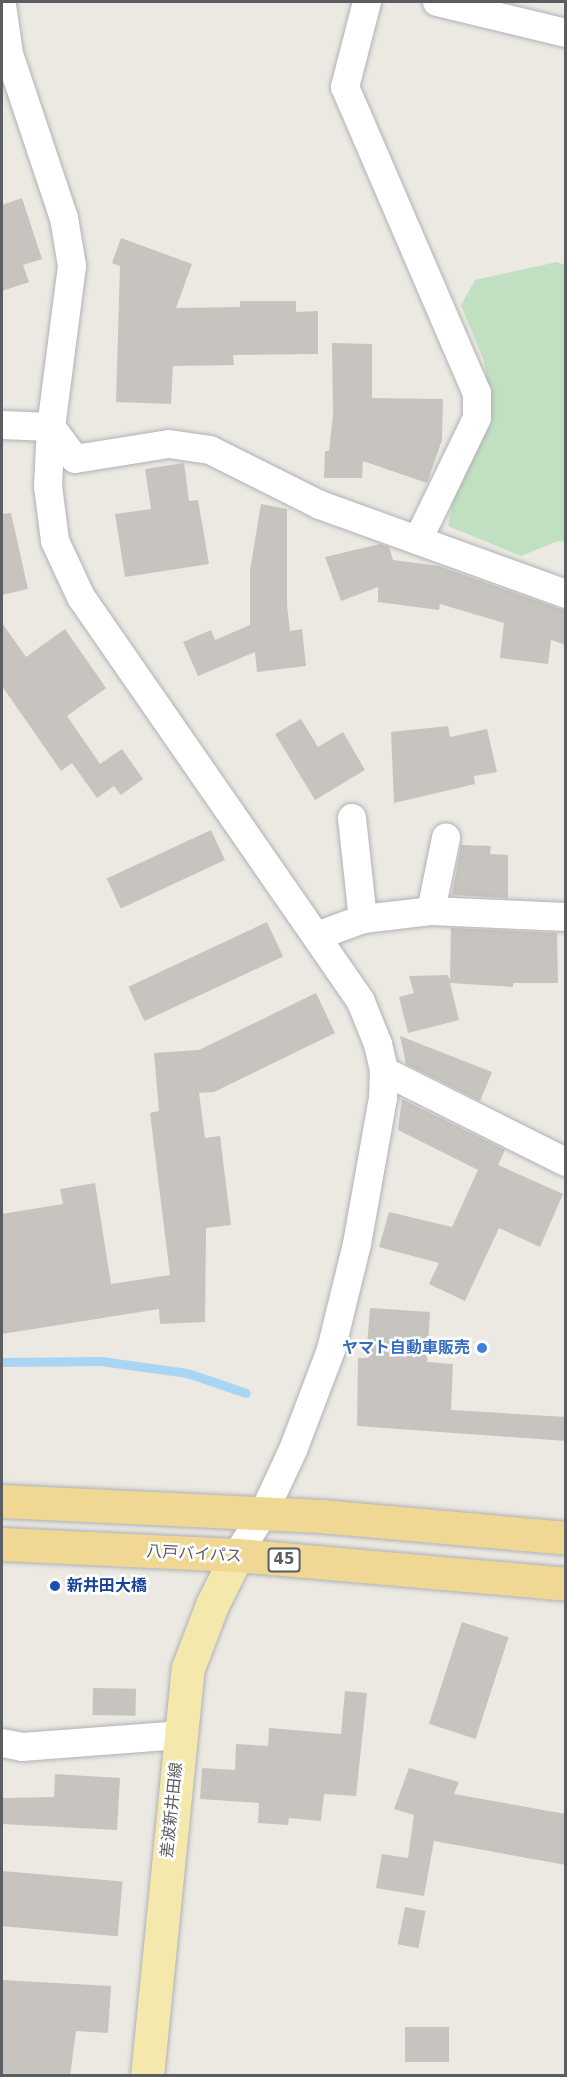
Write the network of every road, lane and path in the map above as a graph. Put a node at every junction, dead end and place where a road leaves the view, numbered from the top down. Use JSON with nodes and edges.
{"nodes":[{"id":1,"x":367,"y":2,"type":"edge"},
{"id":2,"x":437,"y":2,"type":"edge"},
{"id":3,"x":2,"y":5,"type":"edge"},
{"id":4,"x":566,"y":33,"type":"edge"},
{"id":5,"x":2,"y":424,"type":"edge"},
{"id":6,"x":51,"y":427,"type":"junction"},
{"id":7,"x":418,"y":540,"type":"junction"},
{"id":8,"x":564,"y":588,"type":"edge"},
{"id":9,"x":352,"y":818,"type":"dead end"},
{"id":10,"x":446,"y":838,"type":"dead end"},
{"id":11,"x":431,"y":910,"type":"junction"},
{"id":12,"x":566,"y":917,"type":"edge"},
{"id":13,"x":363,"y":919,"type":"junction"},
{"id":14,"x":317,"y":936,"type":"junction"},
{"id":15,"x":384,"y":1071,"type":"junction"},
{"id":16,"x":566,"y":1162,"type":"edge"},
{"id":17,"x":2,"y":1501,"type":"edge"},
{"id":18,"x":264,"y":1512,"type":"junction"},
{"id":19,"x":566,"y":1538,"type":"edge"},
{"id":20,"x":2,"y":1544,"type":"edge"},
{"id":21,"x":237,"y":1556,"type":"junction"},
{"id":22,"x":566,"y":1584,"type":"edge"},
{"id":23,"x":180,"y":1735,"type":"junction"},
{"id":24,"x":2,"y":1743,"type":"edge"},
{"id":25,"x":147,"y":2076,"type":"edge"}],
"edges":[{"from":1,"to":7,"type":"street"},
{"from":2,"to":4,"type":"street"},
{"from":3,"to":6,"type":"street"},
{"from":5,"to":6,"type":"street"},
{"from":6,"to":7,"type":"street"},
{"from":6,"to":14,"type":"street"},
{"from":7,"to":8,"type":"street"},
{"from":9,"to":13,"type":"street"},
{"from":10,"to":11,"type":"street"},
{"from":11,"to":12,"type":"street"},
{"from":11,"to":13,"type":"street"},
{"from":13,"to":14,"type":"street"},
{"from":14,"to":15,"type":"street"},
{"from":15,"to":16,"type":"street"},
{"from":15,"to":18,"type":"street"},
{"from":17,"to":18,"type":"highway"},
{"from":18,"to":19,"type":"highway"},
{"from":18,"to":21,"type":"street"},
{"from":20,"to":21,"type":"highway","name":"八戸バイパス","number":"45"},
{"from":21,"to":22,"type":"highway","name":"八戸バイパス","number":"45"},
{"from":21,"to":23,"type":"main road","name":"差波新井田線"},
{"from":23,"to":24,"type":"street"},
{"from":23,"to":25,"type":"main road","name":"差波新井田線"}]}
